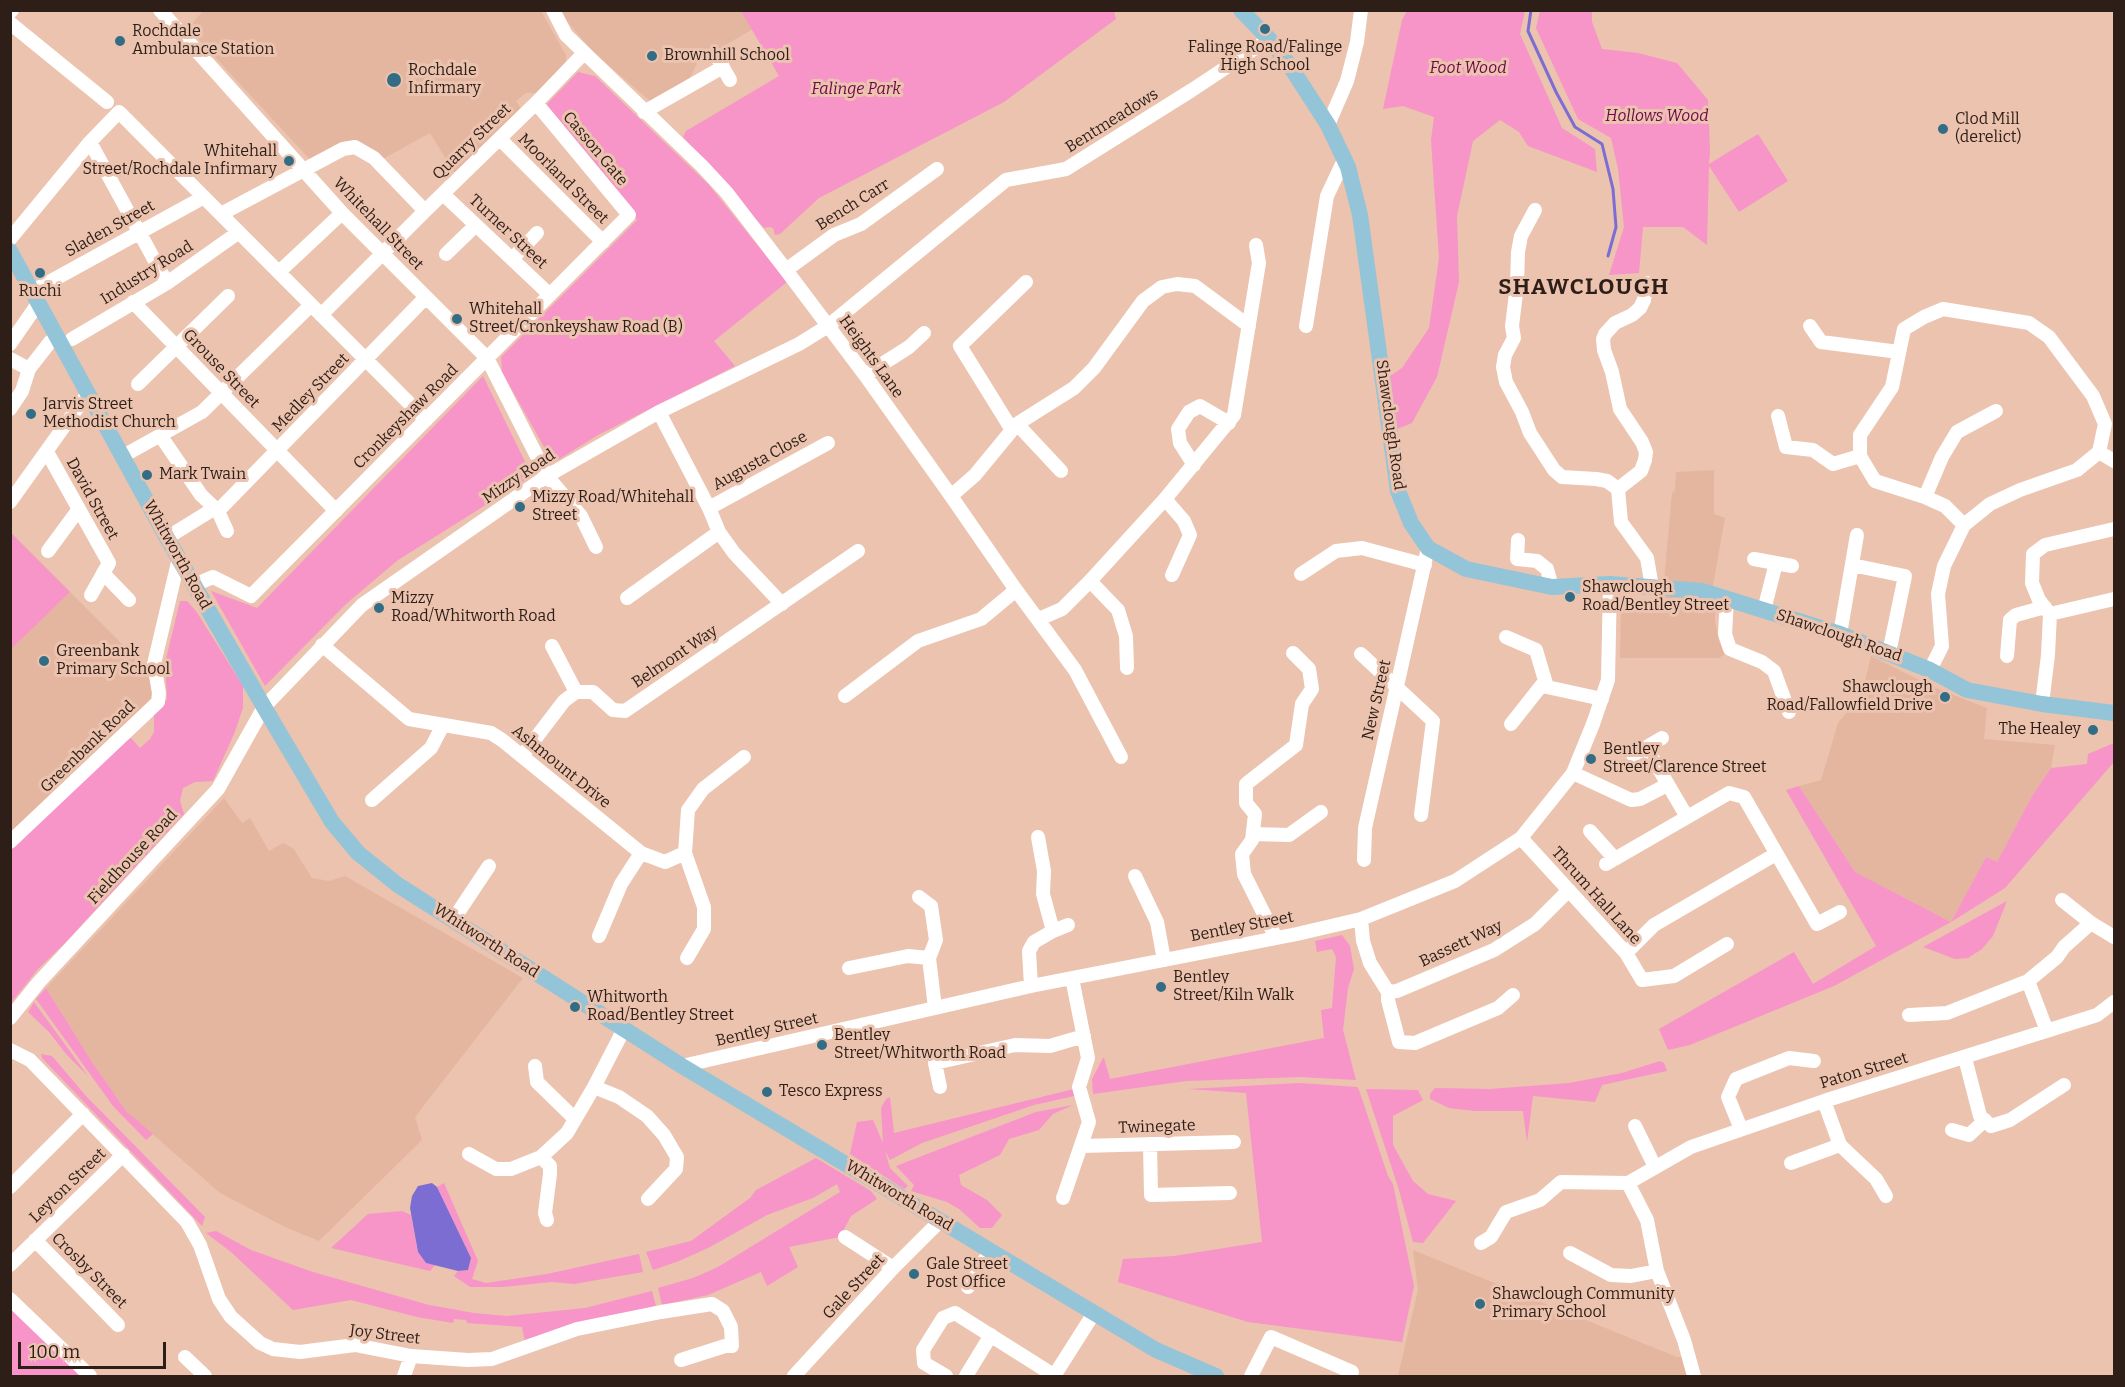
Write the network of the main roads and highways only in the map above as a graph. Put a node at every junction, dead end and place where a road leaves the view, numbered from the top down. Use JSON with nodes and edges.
{"nodes":[{"id":1,"x":1241,"y":10,"type":"edge"},
{"id":2,"x":12,"y":259,"type":"edge"},
{"id":3,"x":2114,"y":712,"type":"edge"},
{"id":4,"x":1216,"y":1377,"type":"edge"}],
"edges":[{"from":1,"to":3,"type":"main road","name":"Shawclough Road"},
{"from":2,"to":4,"type":"main road","name":"Whitworth Road"}]}
